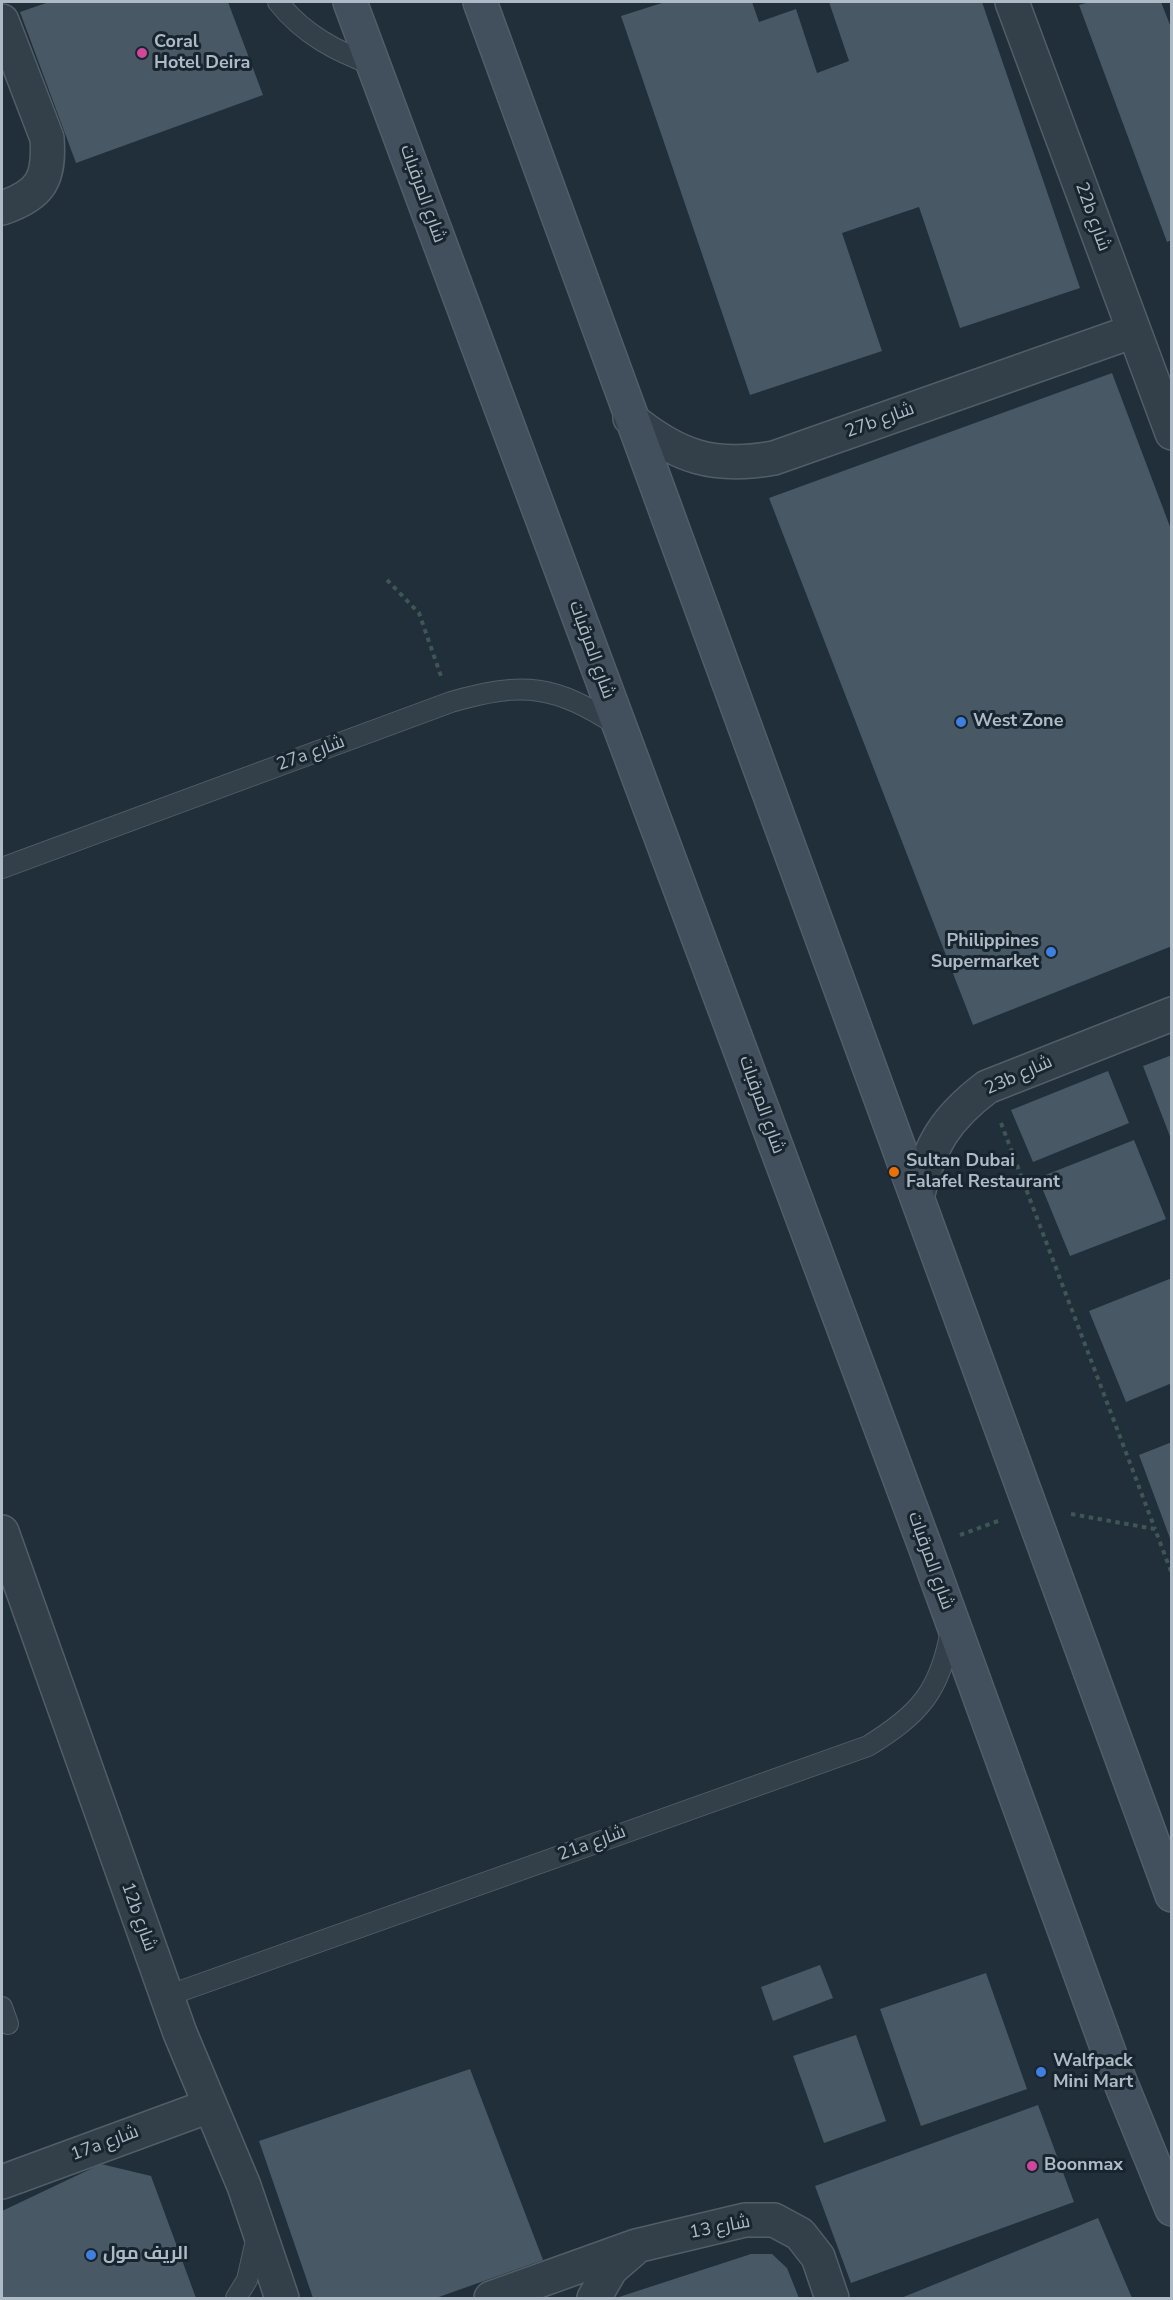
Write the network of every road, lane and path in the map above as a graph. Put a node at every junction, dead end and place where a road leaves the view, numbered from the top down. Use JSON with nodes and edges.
{"nodes":[{"id":1,"x":278,"y":2,"type":"edge"},
{"id":2,"x":350,"y":2,"type":"edge"},
{"id":3,"x":480,"y":2,"type":"edge"},
{"id":4,"x":1012,"y":2,"type":"edge"},
{"id":5,"x":2,"y":21,"type":"edge"},
{"id":6,"x":374,"y":65,"type":"junction"},
{"id":7,"x":2,"y":208,"type":"edge"},
{"id":8,"x":1134,"y":331,"type":"junction"},
{"id":9,"x":630,"y":418,"type":"junction"},
{"id":10,"x":1172,"y":433,"type":"edge"},
{"id":11,"x":387,"y":580,"type":"dead end"},
{"id":12,"x":451,"y":702,"type":"junction"},
{"id":13,"x":620,"y":728,"type":"junction"},
{"id":14,"x":2,"y":868,"type":"edge"},
{"id":15,"x":1172,"y":1014,"type":"edge"},
{"id":16,"x":987,"y":1087,"type":"junction"},
{"id":17,"x":918,"y":1194,"type":"junction"},
{"id":18,"x":1155,"y":1529,"type":"dead end"},
{"id":19,"x":2,"y":1532,"type":"edge"},
{"id":20,"x":952,"y":1621,"type":"junction"},
{"id":21,"x":1172,"y":1896,"type":"edge"},
{"id":22,"x":167,"y":1996,"type":"junction"},
{"id":23,"x":1115,"y":2069,"type":"junction"},
{"id":24,"x":210,"y":2106,"type":"junction"},
{"id":25,"x":1172,"y":2170,"type":"edge"},
{"id":26,"x":2,"y":2182,"type":"edge"},
{"id":27,"x":1172,"y":2209,"type":"edge"},
{"id":28,"x":259,"y":2227,"type":"junction"},
{"id":29,"x":636,"y":2247,"type":"junction"},
{"id":30,"x":236,"y":2298,"type":"edge"},
{"id":31,"x":282,"y":2298,"type":"edge"},
{"id":32,"x":491,"y":2298,"type":"edge"},
{"id":33,"x":594,"y":2298,"type":"edge"},
{"id":34,"x":832,"y":2298,"type":"edge"}],
"edges":[{"from":1,"to":6,"type":"lane"},
{"from":2,"to":6,"type":"street","name":"شارع المرقبات"},
{"from":3,"to":9,"type":"street"},
{"from":4,"to":8,"type":"street","name":"22b شارع"},
{"from":5,"to":7,"type":"street"},
{"from":6,"to":13,"type":"street","name":"شارع المرقبات"},
{"from":8,"to":9,"type":"street","name":"27b شارع"},
{"from":8,"to":10,"type":"street","name":"22b شارع"},
{"from":9,"to":17,"type":"street"},
{"from":11,"to":12,"type":"path"},
{"from":12,"to":13,"type":"lane","name":"27a شارع"},
{"from":12,"to":14,"type":"lane","name":"27a شارع"},
{"from":13,"to":20,"type":"street","name":"شارع المرقبات"},
{"from":15,"to":16,"type":"street","name":"23b شارع"},
{"from":16,"to":17,"type":"street","name":"23b شارع"},
{"from":16,"to":18,"type":"path"},
{"from":17,"to":21,"type":"street"},
{"from":19,"to":22,"type":"street","name":"12b شارع"},
{"from":20,"to":22,"type":"lane","name":"21a شارع"},
{"from":20,"to":23,"type":"street","name":"شارع المرقبات"},
{"from":22,"to":24,"type":"street","name":"12b شارع"},
{"from":23,"to":25,"type":"street"},
{"from":23,"to":27,"type":"street","name":"شارع المرقبات"},
{"from":24,"to":26,"type":"street","name":"17a شارع"},
{"from":24,"to":28,"type":"street","name":"12b شارع"},
{"from":28,"to":30,"type":"lane"},
{"from":28,"to":31,"type":"street","name":"12b شارع"},
{"from":29,"to":32,"type":"street","name":"شارع 13"},
{"from":29,"to":33,"type":"street","name":"شارع 13"},
{"from":29,"to":34,"type":"street","name":"شارع 13"}]}
